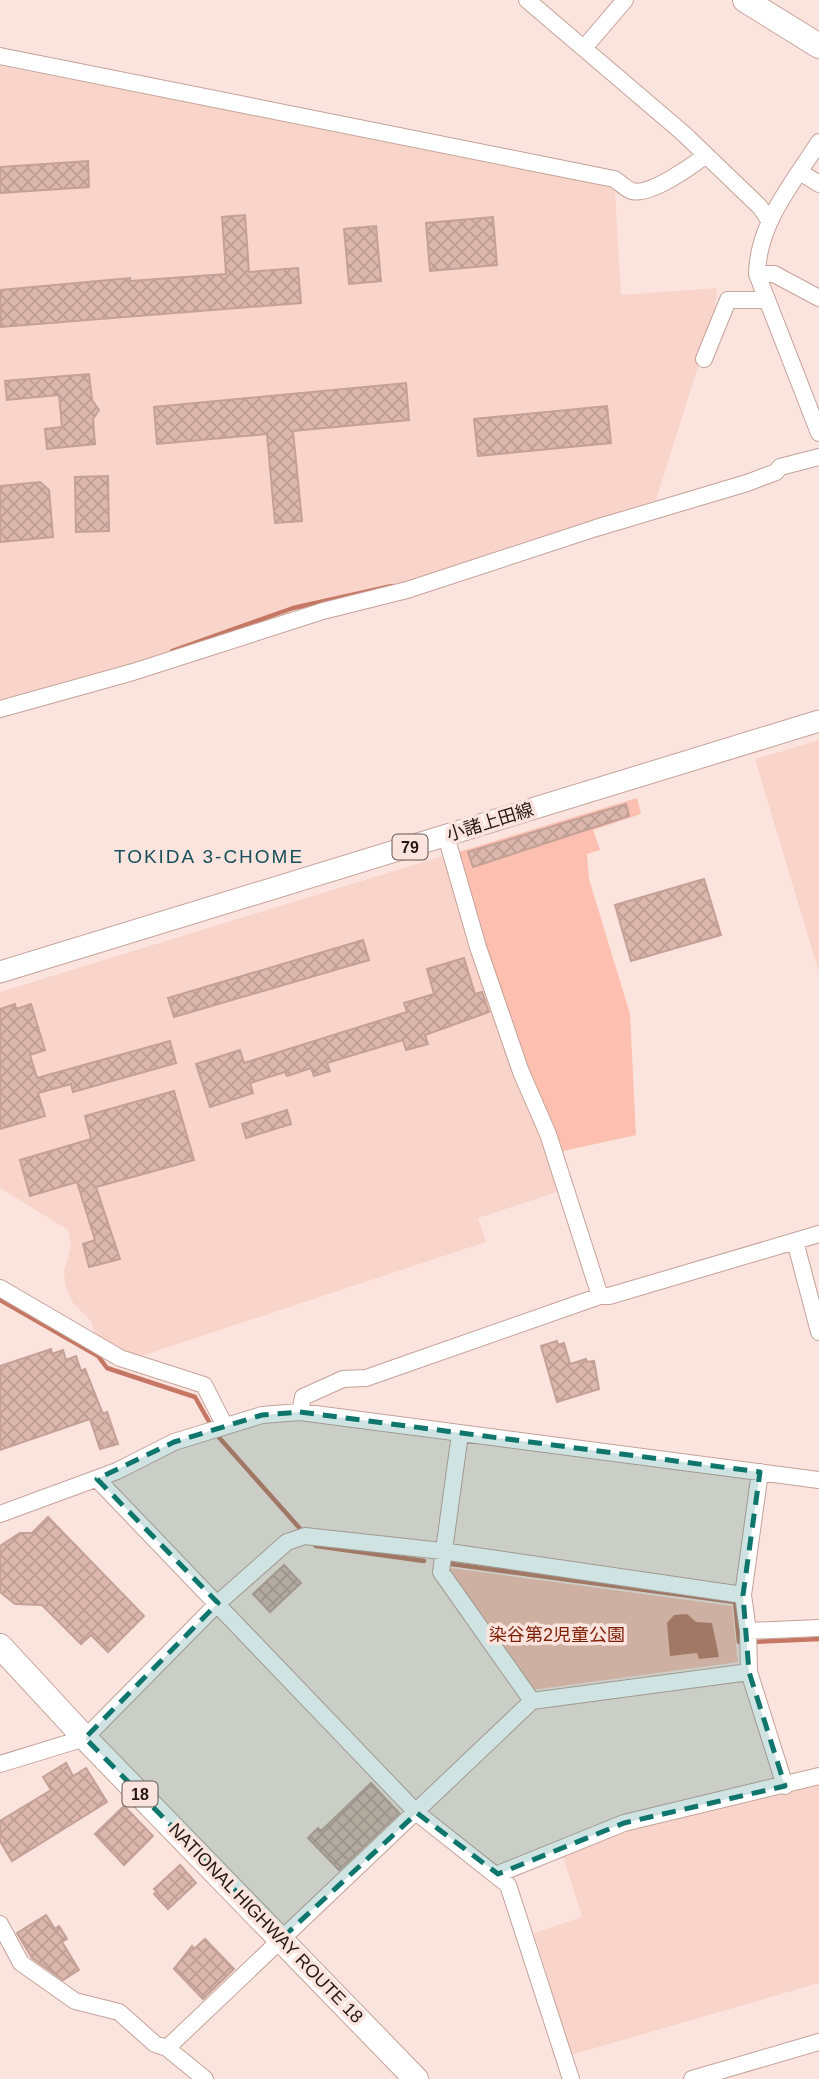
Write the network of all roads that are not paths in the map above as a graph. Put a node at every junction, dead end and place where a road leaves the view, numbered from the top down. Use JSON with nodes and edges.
{"nodes":[{"id":1,"x":527,"y":0,"type":"edge"},
{"id":2,"x":625,"y":0,"type":"edge"},
{"id":3,"x":745,"y":0,"type":"edge"},
{"id":4,"x":819,"y":46,"type":"edge"},
{"id":5,"x":584,"y":48,"type":"junction"},
{"id":6,"x":0,"y":56,"type":"edge"},
{"id":7,"x":819,"y":142,"type":"edge"},
{"id":8,"x":706,"y":155,"type":"junction"},
{"id":9,"x":800,"y":172,"type":"junction"},
{"id":10,"x":819,"y":184,"type":"edge"},
{"id":11,"x":769,"y":219,"type":"junction"},
{"id":12,"x":757,"y":274,"type":"junction"},
{"id":13,"x":819,"y":298,"type":"edge"},
{"id":14,"x":766,"y":300,"type":"junction"},
{"id":15,"x":704,"y":359,"type":"dead end"},
{"id":16,"x":819,"y":433,"type":"edge"},
{"id":17,"x":819,"y":457,"type":"edge"},
{"id":18,"x":0,"y":709,"type":"edge"},
{"id":19,"x":819,"y":721,"type":"edge"},
{"id":20,"x":446,"y":836,"type":"junction"},
{"id":21,"x":0,"y":972,"type":"edge"},
{"id":22,"x":819,"y":1234,"type":"edge"},
{"id":23,"x":794,"y":1241,"type":"junction"},
{"id":24,"x":0,"y":1288,"type":"edge"},
{"id":25,"x":600,"y":1296,"type":"junction"},
{"id":26,"x":819,"y":1332,"type":"edge"},
{"id":27,"x":300,"y":1412,"type":"junction"},
{"id":28,"x":217,"y":1428,"type":"junction"},
{"id":29,"x":460,"y":1434,"type":"junction"},
{"id":30,"x":760,"y":1472,"type":"junction"},
{"id":31,"x":97,"y":1479,"type":"junction"},
{"id":32,"x":819,"y":1480,"type":"edge"},
{"id":33,"x":0,"y":1514,"type":"edge"},
{"id":34,"x":442,"y":1551,"type":"junction"},
{"id":35,"x":743,"y":1595,"type":"junction"},
{"id":36,"x":218,"y":1603,"type":"junction"},
{"id":37,"x":819,"y":1628,"type":"edge"},
{"id":38,"x":748,"y":1631,"type":"junction"},
{"id":39,"x":0,"y":1646,"type":"edge"},
{"id":40,"x":749,"y":1672,"type":"junction"},
{"id":41,"x":532,"y":1701,"type":"junction"},
{"id":42,"x":85,"y":1738,"type":"junction"},
{"id":43,"x":0,"y":1764,"type":"edge"},
{"id":44,"x":819,"y":1776,"type":"edge"},
{"id":45,"x":785,"y":1786,"type":"junction"},
{"id":46,"x":417,"y":1813,"type":"junction"},
{"id":47,"x":498,"y":1874,"type":"junction"},
{"id":48,"x":0,"y":1924,"type":"edge"},
{"id":49,"x":282,"y":1938,"type":"junction"},
{"id":50,"x":819,"y":2042,"type":"edge"},
{"id":51,"x":167,"y":2048,"type":"junction"},
{"id":52,"x":205,"y":2079,"type":"edge"},
{"id":53,"x":416,"y":2079,"type":"edge"},
{"id":54,"x":571,"y":2079,"type":"edge"},
{"id":55,"x":692,"y":2079,"type":"edge"}],
"edges":[{"from":1,"to":5,"type":"street"},
{"from":2,"to":5,"type":"street"},
{"from":3,"to":4,"type":"highway"},
{"from":5,"to":8,"type":"street"},
{"from":6,"to":8,"type":"street"},
{"from":7,"to":9,"type":"street"},
{"from":8,"to":11,"type":"street"},
{"from":9,"to":10,"type":"street"},
{"from":9,"to":11,"type":"street"},
{"from":11,"to":12,"type":"street"},
{"from":12,"to":13,"type":"street"},
{"from":12,"to":14,"type":"street"},
{"from":14,"to":15,"type":"street"},
{"from":14,"to":16,"type":"street"},
{"from":17,"to":18,"type":"street"},
{"from":19,"to":20,"type":"main road","name":"小諸上田線","number":"79"},
{"from":20,"to":21,"type":"main road","name":"小諸上田線","number":"79"},
{"from":20,"to":25,"type":"street"},
{"from":22,"to":23,"type":"street"},
{"from":23,"to":25,"type":"street"},
{"from":23,"to":26,"type":"street"},
{"from":24,"to":28,"type":"street"},
{"from":25,"to":27,"type":"street"},
{"from":27,"to":28,"type":"street"},
{"from":27,"to":29,"type":"street"},
{"from":28,"to":31,"type":"street"},
{"from":29,"to":30,"type":"street"},
{"from":29,"to":34,"type":"street"},
{"from":30,"to":32,"type":"street"},
{"from":30,"to":35,"type":"street"},
{"from":31,"to":33,"type":"street"},
{"from":31,"to":36,"type":"street"},
{"from":34,"to":35,"type":"street"},
{"from":34,"to":36,"type":"street"},
{"from":34,"to":41,"type":"street"},
{"from":35,"to":38,"type":"street"},
{"from":36,"to":42,"type":"street"},
{"from":36,"to":46,"type":"street"},
{"from":37,"to":38,"type":"street"},
{"from":38,"to":40,"type":"street"},
{"from":39,"to":42,"type":"highway","name":"NATIONAL HIGHWAY ROUTE 18","number":"18"},
{"from":40,"to":41,"type":"street"},
{"from":40,"to":45,"type":"street"},
{"from":41,"to":46,"type":"street"},
{"from":42,"to":43,"type":"street"},
{"from":42,"to":49,"type":"highway","name":"NATIONAL HIGHWAY ROUTE 18","number":"18"},
{"from":44,"to":45,"type":"street"},
{"from":45,"to":47,"type":"street"},
{"from":46,"to":47,"type":"street"},
{"from":46,"to":49,"type":"street"},
{"from":47,"to":54,"type":"street"},
{"from":48,"to":51,"type":"street"},
{"from":49,"to":51,"type":"street"},
{"from":49,"to":53,"type":"highway","name":"NATIONAL HIGHWAY ROUTE 18","number":"18"},
{"from":50,"to":55,"type":"street"},
{"from":51,"to":52,"type":"street"}]}
